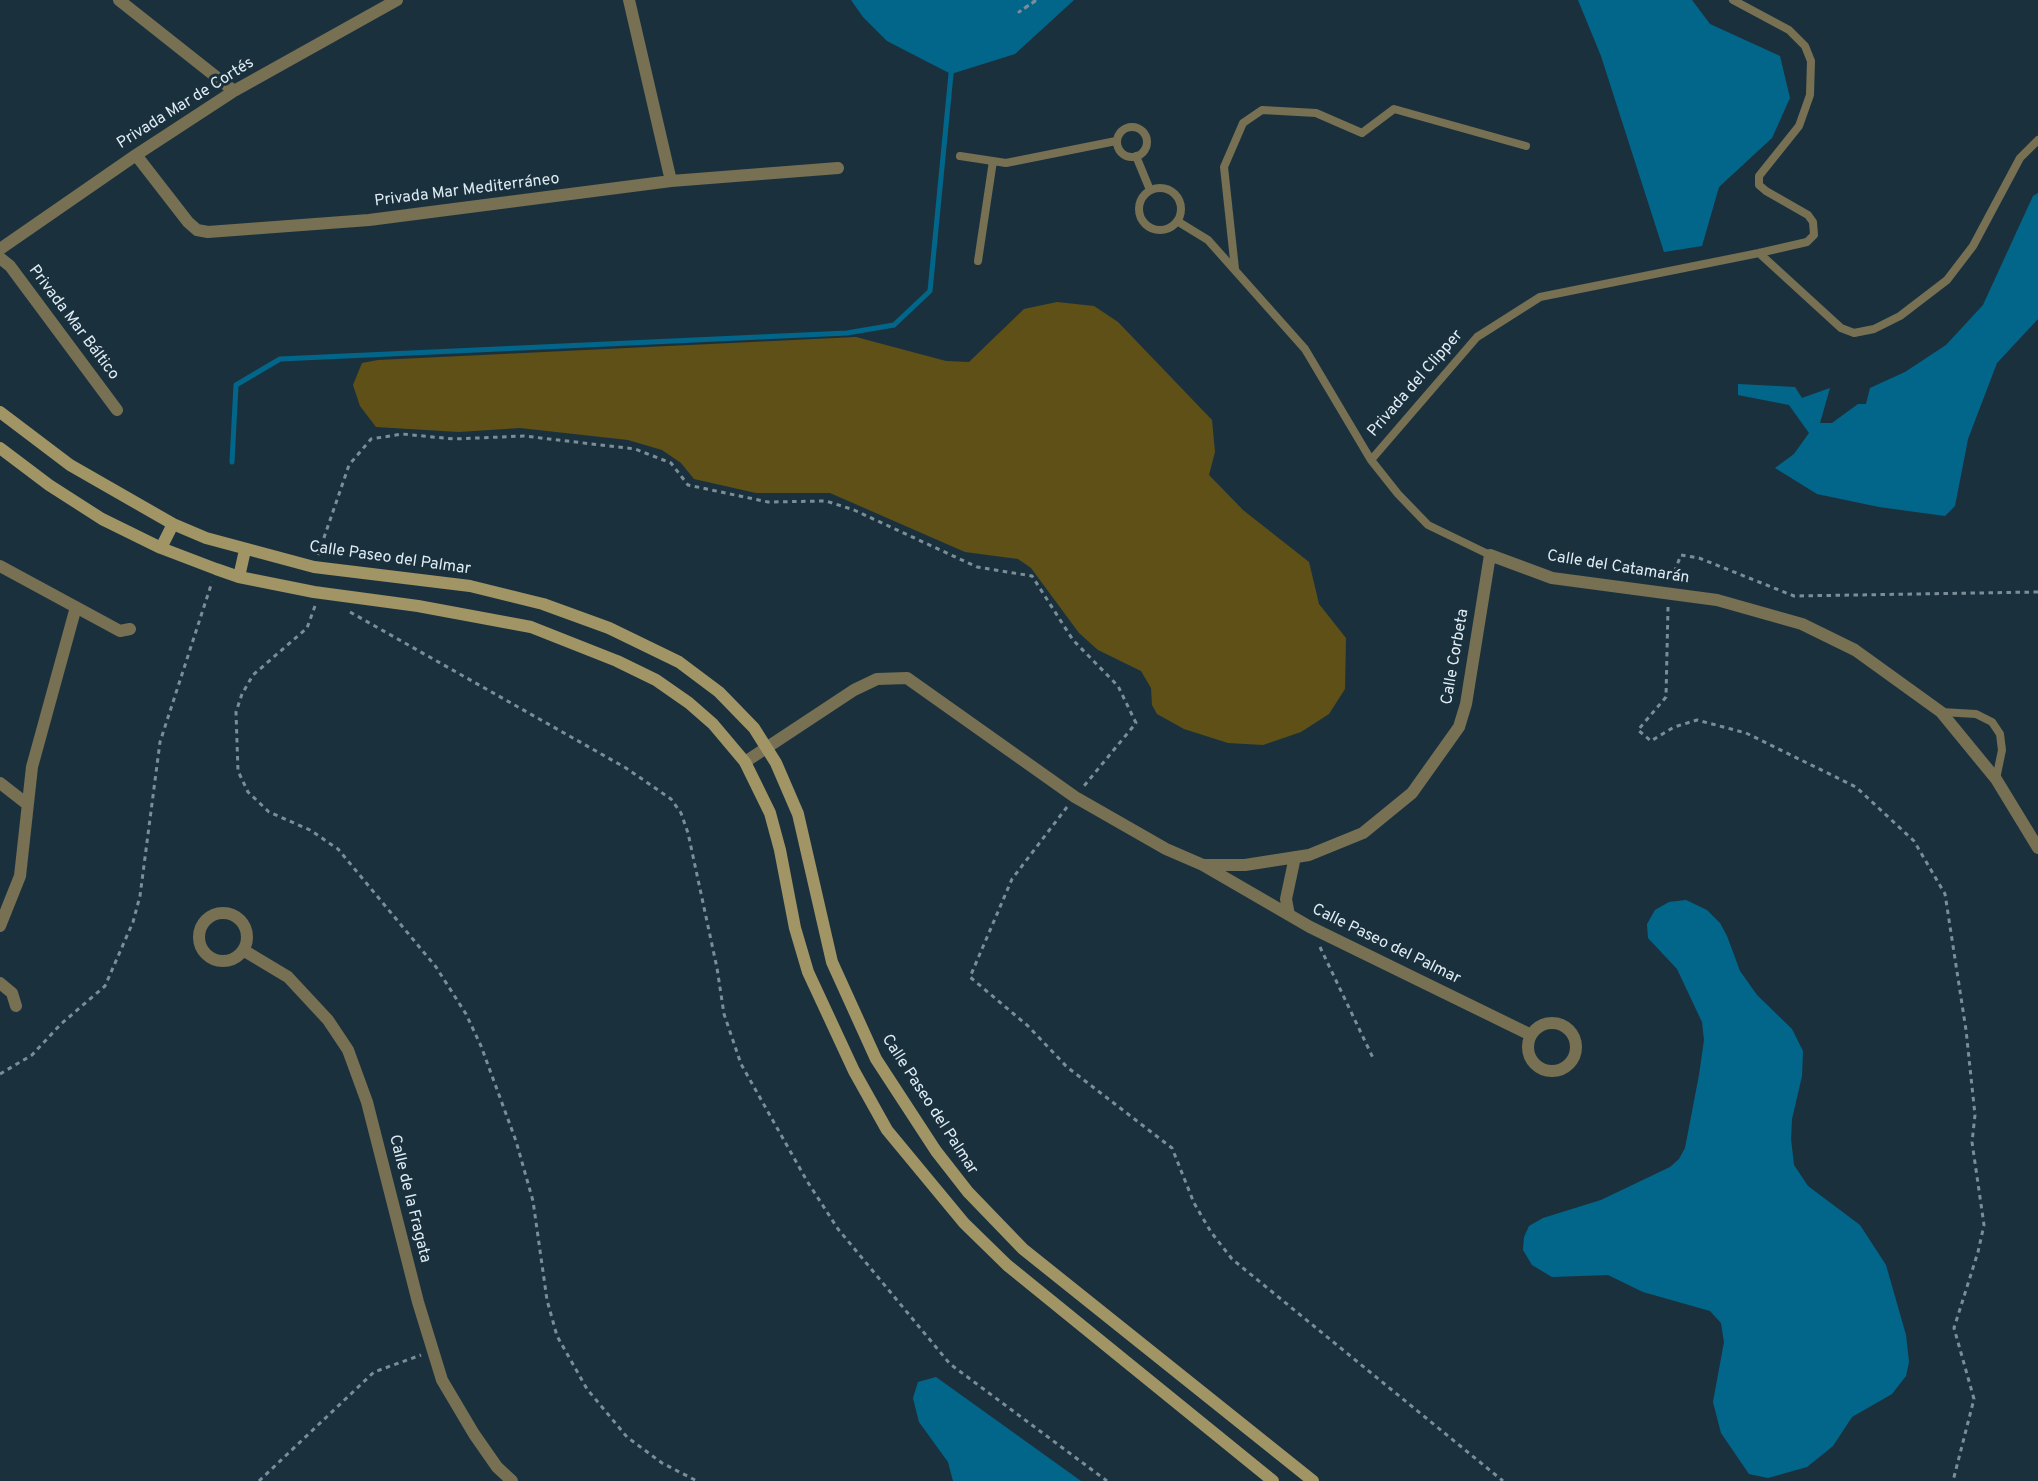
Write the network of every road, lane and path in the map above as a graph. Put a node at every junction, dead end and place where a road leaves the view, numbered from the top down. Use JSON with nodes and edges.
{"nodes":[{"id":1,"x":119,"y":0,"type":"edge"},
{"id":2,"x":397,"y":0,"type":"edge"},
{"id":3,"x":629,"y":0,"type":"edge"},
{"id":4,"x":1036,"y":0,"type":"edge"},
{"id":5,"x":1733,"y":0,"type":"edge"},
{"id":6,"x":234,"y":91,"type":"junction"},
{"id":7,"x":2038,"y":140,"type":"edge"},
{"id":8,"x":1116,"y":141,"type":"junction"},
{"id":9,"x":1526,"y":146,"type":"dead end"},
{"id":10,"x":136,"y":154,"type":"junction"},
{"id":11,"x":960,"y":156,"type":"dead end"},
{"id":12,"x":1136,"y":156,"type":"junction"},
{"id":13,"x":993,"y":161,"type":"junction"},
{"id":14,"x":838,"y":168,"type":"dead end"},
{"id":15,"x":671,"y":181,"type":"junction"},
{"id":16,"x":1150,"y":190,"type":"junction"},
{"id":17,"x":1177,"y":221,"type":"junction"},
{"id":18,"x":0,"y":249,"type":"edge"},
{"id":19,"x":1759,"y":253,"type":"junction"},
{"id":20,"x":0,"y":258,"type":"edge"},
{"id":21,"x":978,"y":261,"type":"dead end"},
{"id":22,"x":1235,"y":269,"type":"junction"},
{"id":23,"x":117,"y":410,"type":"dead end"},
{"id":24,"x":0,"y":412,"type":"edge"},
{"id":25,"x":0,"y":448,"type":"edge"},
{"id":26,"x":1371,"y":460,"type":"junction"},
{"id":27,"x":173,"y":524,"type":"junction"},
{"id":28,"x":161,"y":548,"type":"junction"},
{"id":29,"x":245,"y":550,"type":"junction"},
{"id":30,"x":1490,"y":555,"type":"junction"},
{"id":31,"x":0,"y":566,"type":"edge"},
{"id":32,"x":314,"y":567,"type":"junction"},
{"id":33,"x":216,"y":569,"type":"junction"},
{"id":34,"x":239,"y":577,"type":"junction"},
{"id":35,"x":314,"y":592,"type":"junction"},
{"id":36,"x":2038,"y":592,"type":"edge"},
{"id":37,"x":1669,"y":593,"type":"junction"},
{"id":38,"x":76,"y":607,"type":"junction"},
{"id":39,"x":344,"y":609,"type":"dead end"},
{"id":40,"x":130,"y":629,"type":"dead end"},
{"id":41,"x":1941,"y":712,"type":"junction"},
{"id":42,"x":767,"y":746,"type":"junction"},
{"id":43,"x":745,"y":762,"type":"junction"},
{"id":44,"x":1996,"y":778,"type":"junction"},
{"id":45,"x":0,"y":783,"type":"edge"},
{"id":46,"x":1075,"y":797,"type":"junction"},
{"id":47,"x":27,"y":804,"type":"junction"},
{"id":48,"x":2038,"y":848,"type":"edge"},
{"id":49,"x":1295,"y":857,"type":"junction"},
{"id":50,"x":1203,"y":865,"type":"junction"},
{"id":51,"x":1288,"y":915,"type":"junction"},
{"id":52,"x":0,"y":926,"type":"edge"},
{"id":53,"x":1310,"y":927,"type":"junction"},
{"id":54,"x":243,"y":950,"type":"dead end"},
{"id":55,"x":0,"y":984,"type":"edge"},
{"id":56,"x":16,"y":1006,"type":"dead end"},
{"id":57,"x":1531,"y":1035,"type":"junction"},
{"id":58,"x":1374,"y":1060,"type":"dead end"},
{"id":59,"x":0,"y":1074,"type":"edge"},
{"id":60,"x":431,"y":1351,"type":"junction"},
{"id":61,"x":259,"y":1481,"type":"edge"},
{"id":62,"x":513,"y":1481,"type":"edge"},
{"id":63,"x":697,"y":1481,"type":"edge"},
{"id":64,"x":1107,"y":1481,"type":"edge"},
{"id":65,"x":1274,"y":1481,"type":"edge"},
{"id":66,"x":1313,"y":1481,"type":"edge"},
{"id":67,"x":1503,"y":1481,"type":"edge"},
{"id":68,"x":1953,"y":1481,"type":"edge"}],
"edges":[{"from":1,"to":6,"type":"street"},
{"from":2,"to":6,"type":"street","name":"Privada Mar de Cortés"},
{"from":3,"to":15,"type":"street"},
{"from":4,"to":4,"type":"path"},
{"from":5,"to":19,"type":"lane","name":"Privada del Clipper"},
{"from":6,"to":10,"type":"street","name":"Privada Mar de Cortés"},
{"from":7,"to":19,"type":"lane"},
{"from":8,"to":12,"type":"lane"},
{"from":8,"to":12,"type":"lane"},
{"from":8,"to":13,"type":"lane"},
{"from":9,"to":22,"type":"lane"},
{"from":10,"to":15,"type":"street","name":"Privada Mar Mediterráneo"},
{"from":10,"to":18,"type":"street","name":"Privada Mar de Cortés"},
{"from":11,"to":13,"type":"lane"},
{"from":12,"to":16,"type":"lane"},
{"from":13,"to":21,"type":"lane"},
{"from":14,"to":15,"type":"street","name":"Privada Mar Mediterráneo"},
{"from":16,"to":17,"type":"lane"},
{"from":16,"to":17,"type":"lane"},
{"from":17,"to":22,"type":"lane","name":"Calle del Catamarán"},
{"from":19,"to":26,"type":"lane","name":"Privada del Clipper"},
{"from":20,"to":23,"type":"street","name":"Privada Mar Báltico"},
{"from":22,"to":26,"type":"lane","name":"Calle del Catamarán"},
{"from":24,"to":27,"type":"street","name":"Calle Paseo del Palmar"},
{"from":25,"to":28,"type":"street"},
{"from":26,"to":30,"type":"lane","name":"Calle del Catamarán"},
{"from":27,"to":28,"type":"street"},
{"from":27,"to":29,"type":"street","name":"Calle Paseo del Palmar"},
{"from":28,"to":33,"type":"street"},
{"from":29,"to":32,"type":"street","name":"Calle Paseo del Palmar"},
{"from":29,"to":34,"type":"street"},
{"from":30,"to":37,"type":"street","name":"Calle del Catamarán"},
{"from":30,"to":49,"type":"street","name":"Calle Corbeta"},
{"from":31,"to":38,"type":"street"},
{"from":32,"to":42,"type":"street","name":"Calle Paseo del Palmar"},
{"from":32,"to":46,"type":"path"},
{"from":33,"to":34,"type":"street"},
{"from":33,"to":59,"type":"path"},
{"from":34,"to":35,"type":"street"},
{"from":35,"to":43,"type":"street"},
{"from":35,"to":63,"type":"path"},
{"from":36,"to":37,"type":"path"},
{"from":37,"to":41,"type":"street","name":"Calle del Catamarán"},
{"from":37,"to":68,"type":"path"},
{"from":38,"to":40,"type":"street"},
{"from":38,"to":47,"type":"street"},
{"from":39,"to":64,"type":"path"},
{"from":41,"to":44,"type":"street","name":"Calle del Catamarán"},
{"from":41,"to":44,"type":"lane"},
{"from":42,"to":43,"type":"street","name":"Calle Paseo del Palmar"},
{"from":42,"to":46,"type":"street","name":"Calle Paseo del Palmar"},
{"from":42,"to":66,"type":"street","name":"Calle Paseo del Palmar"},
{"from":43,"to":65,"type":"street"},
{"from":44,"to":48,"type":"street","name":"Calle del Catamarán"},
{"from":45,"to":47,"type":"street"},
{"from":46,"to":50,"type":"street","name":"Calle Paseo del Palmar"},
{"from":46,"to":67,"type":"path"},
{"from":47,"to":52,"type":"street"},
{"from":49,"to":50,"type":"street","name":"Calle Corbeta"},
{"from":49,"to":51,"type":"street"},
{"from":50,"to":51,"type":"street","name":"Calle Paseo del Palmar"},
{"from":51,"to":53,"type":"street","name":"Calle Paseo del Palmar"},
{"from":53,"to":57,"type":"street","name":"Calle Paseo del Palmar"},
{"from":53,"to":58,"type":"path"},
{"from":54,"to":60,"type":"street","name":"Calle de la Fragata"},
{"from":55,"to":56,"type":"street"},
{"from":57,"to":57,"type":"street"},
{"from":60,"to":61,"type":"path"},
{"from":60,"to":62,"type":"street","name":"Calle de la Fragata"}]}
